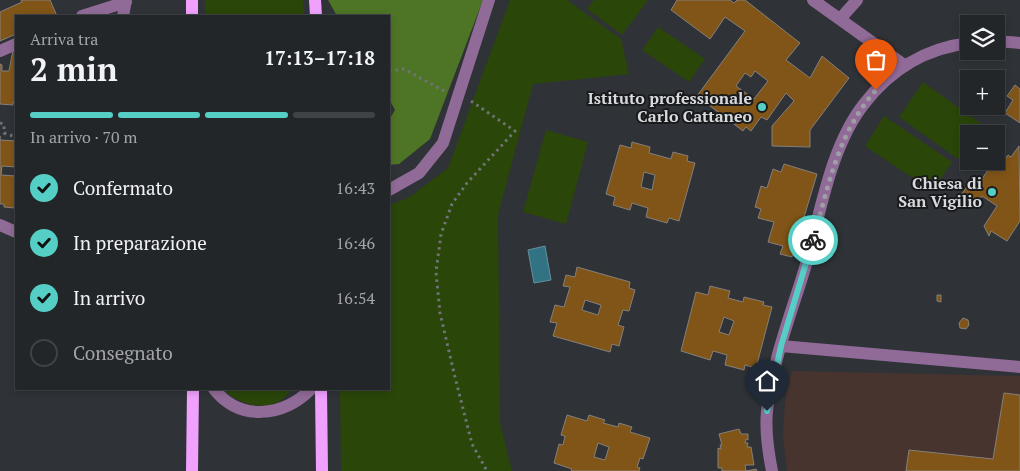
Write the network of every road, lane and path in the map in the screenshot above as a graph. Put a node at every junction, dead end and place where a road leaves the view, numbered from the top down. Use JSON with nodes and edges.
{"nodes":[{"id":1,"x":192,"y":0,"type":"edge"},
{"id":2,"x":315,"y":0,"type":"edge"},
{"id":3,"x":489,"y":0,"type":"edge"},
{"id":4,"x":813,"y":0,"type":"edge"},
{"id":5,"x":857,"y":0,"type":"edge"},
{"id":6,"x":126,"y":1,"type":"edge"},
{"id":7,"x":85,"y":15,"type":"edge"},
{"id":8,"x":123,"y":15,"type":"edge"},
{"id":9,"x":192,"y":15,"type":"edge"},
{"id":10,"x":316,"y":15,"type":"edge"},
{"id":11,"x":840,"y":19,"type":"junction"},
{"id":12,"x":1005,"y":42,"type":"edge"},
{"id":13,"x":1020,"y":43,"type":"edge"},
{"id":14,"x":15,"y":44,"type":"edge"},
{"id":15,"x":960,"y":45,"type":"edge"},
{"id":16,"x":0,"y":51,"type":"edge"},
{"id":17,"x":904,"y":65,"type":"junction"},
{"id":18,"x":390,"y":71,"type":"edge"},
{"id":19,"x":458,"y":98,"type":"junction"},
{"id":20,"x":0,"y":124,"type":"edge"},
{"id":21,"x":15,"y":137,"type":"edge"},
{"id":22,"x":395,"y":183,"type":"edge"},
{"id":23,"x":0,"y":225,"type":"edge"},
{"id":24,"x":15,"y":232,"type":"edge"},
{"id":25,"x":781,"y":346,"type":"junction"},
{"id":26,"x":1020,"y":367,"type":"edge"},
{"id":27,"x":193,"y":390,"type":"edge"},
{"id":28,"x":215,"y":390,"type":"edge"},
{"id":29,"x":310,"y":390,"type":"edge"},
{"id":30,"x":321,"y":390,"type":"edge"},
{"id":31,"x":192,"y":471,"type":"edge"},
{"id":32,"x":322,"y":471,"type":"edge"},
{"id":33,"x":487,"y":471,"type":"edge"},
{"id":34,"x":772,"y":471,"type":"edge"}],
"edges":[{"from":1,"to":9,"type":"main road"},
{"from":2,"to":10,"type":"main road"},
{"from":3,"to":19,"type":"street"},
{"from":4,"to":11,"type":"street"},
{"from":5,"to":11,"type":"street"},
{"from":6,"to":7,"type":"street"},
{"from":6,"to":8,"type":"street"},
{"from":11,"to":17,"type":"street"},
{"from":12,"to":13,"type":"street"},
{"from":14,"to":16,"type":"street"},
{"from":15,"to":17,"type":"street"},
{"from":17,"to":25,"type":"street"},
{"from":18,"to":19,"type":"path"},
{"from":19,"to":22,"type":"street"},
{"from":19,"to":33,"type":"path"},
{"from":20,"to":21,"type":"path"},
{"from":23,"to":24,"type":"street"},
{"from":25,"to":26,"type":"street"},
{"from":25,"to":34,"type":"street"},
{"from":27,"to":31,"type":"main road"},
{"from":28,"to":29,"type":"street"},
{"from":30,"to":32,"type":"main road"}]}
